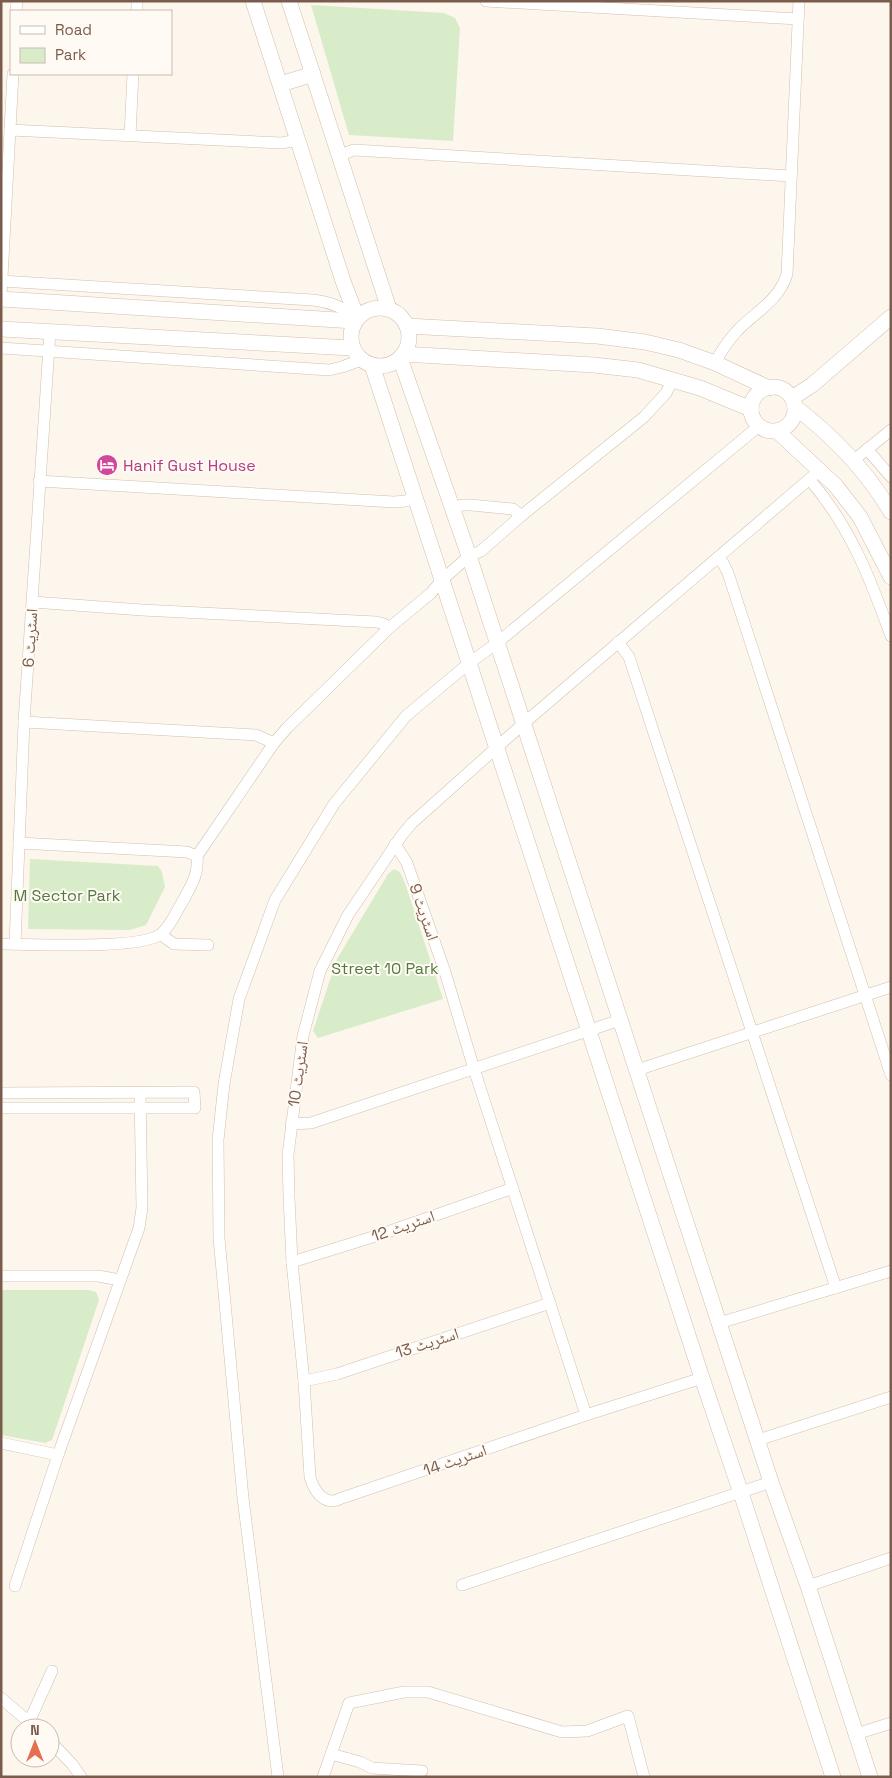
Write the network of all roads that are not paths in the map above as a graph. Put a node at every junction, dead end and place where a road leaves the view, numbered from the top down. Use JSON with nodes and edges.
{"nodes":[{"id":1,"x":253,"y":1,"type":"edge"},
{"id":2,"x":289,"y":1,"type":"edge"},
{"id":3,"x":486,"y":1,"type":"edge"},
{"id":4,"x":799,"y":1,"type":"edge"},
{"id":5,"x":798,"y":19,"type":"junction"},
{"id":6,"x":313,"y":74,"type":"junction"},
{"id":7,"x":13,"y":75,"type":"edge"},
{"id":8,"x":133,"y":75,"type":"edge"},
{"id":9,"x":281,"y":84,"type":"junction"},
{"id":10,"x":7,"y":95,"type":"edge"},
{"id":11,"x":10,"y":130,"type":"junction"},
{"id":12,"x":130,"y":135,"type":"junction"},
{"id":13,"x":297,"y":140,"type":"junction"},
{"id":14,"x":5,"y":152,"type":"edge"},
{"id":15,"x":340,"y":155,"type":"junction"},
{"id":16,"x":791,"y":176,"type":"junction"},
{"id":17,"x":2,"y":281,"type":"edge"},
{"id":18,"x":1,"y":298,"type":"edge"},
{"id":19,"x":390,"y":309,"type":"junction"},
{"id":20,"x":891,"y":317,"type":"edge"},
{"id":21,"x":356,"y":319,"type":"junction"},
{"id":22,"x":407,"y":326,"type":"junction"},
{"id":23,"x":1,"y":329,"type":"edge"},
{"id":24,"x":50,"y":332,"type":"junction"},
{"id":25,"x":1,"y":348,"type":"edge"},
{"id":26,"x":49,"y":351,"type":"junction"},
{"id":27,"x":401,"y":356,"type":"junction"},
{"id":28,"x":362,"y":358,"type":"junction"},
{"id":29,"x":715,"y":363,"type":"junction"},
{"id":30,"x":673,"y":379,"type":"junction"},
{"id":31,"x":769,"y":388,"type":"junction"},
{"id":32,"x":793,"y":402,"type":"junction"},
{"id":33,"x":750,"y":409,"type":"junction"},
{"id":34,"x":759,"y":426,"type":"junction"},
{"id":35,"x":891,"y":430,"type":"edge"},
{"id":36,"x":777,"y":431,"type":"junction"},
{"id":37,"x":867,"y":449,"type":"junction"},
{"id":38,"x":854,"y":460,"type":"junction"},
{"id":39,"x":815,"y":475,"type":"junction"},
{"id":40,"x":891,"y":477,"type":"edge"},
{"id":41,"x":39,"y":481,"type":"junction"},
{"id":42,"x":414,"y":498,"type":"junction"},
{"id":43,"x":453,"y":509,"type":"junction"},
{"id":44,"x":891,"y":512,"type":"edge"},
{"id":45,"x":521,"y":516,"type":"junction"},
{"id":46,"x":469,"y":556,"type":"junction"},
{"id":47,"x":717,"y":558,"type":"junction"},
{"id":48,"x":891,"y":577,"type":"edge"},
{"id":49,"x":442,"y":580,"type":"junction"},
{"id":50,"x":33,"y":602,"type":"junction"},
{"id":51,"x":389,"y":628,"type":"junction"},
{"id":52,"x":891,"y":636,"type":"edge"},
{"id":53,"x":618,"y":642,"type":"junction"},
{"id":54,"x":497,"y":643,"type":"junction"},
{"id":55,"x":468,"y":664,"type":"junction"},
{"id":56,"x":24,"y":722,"type":"junction"},
{"id":57,"x":523,"y":724,"type":"junction"},
{"id":58,"x":274,"y":743,"type":"junction"},
{"id":59,"x":496,"y":748,"type":"junction"},
{"id":60,"x":19,"y":843,"type":"junction"},
{"id":61,"x":395,"y":844,"type":"junction"},
{"id":62,"x":197,"y":856,"type":"junction"},
{"id":63,"x":161,"y":935,"type":"junction"},
{"id":64,"x":1,"y":944,"type":"edge"},
{"id":65,"x":15,"y":944,"type":"junction"},
{"id":66,"x":208,"y":944,"type":"dead end"},
{"id":67,"x":891,"y":987,"type":"edge"},
{"id":68,"x":864,"y":996,"type":"junction"},
{"id":69,"x":620,"y":1020,"type":"junction"},
{"id":70,"x":589,"y":1030,"type":"junction"},
{"id":71,"x":752,"y":1033,"type":"junction"},
{"id":72,"x":474,"y":1069,"type":"junction"},
{"id":73,"x":637,"y":1070,"type":"junction"},
{"id":74,"x":891,"y":1075,"type":"edge"},
{"id":75,"x":1,"y":1093,"type":"edge"},
{"id":76,"x":140,"y":1093,"type":"junction"},
{"id":77,"x":1,"y":1108,"type":"edge"},
{"id":78,"x":140,"y":1108,"type":"junction"},
{"id":79,"x":291,"y":1124,"type":"junction"},
{"id":80,"x":513,"y":1188,"type":"junction"},
{"id":81,"x":292,"y":1262,"type":"junction"},
{"id":82,"x":891,"y":1271,"type":"edge"},
{"id":83,"x":1,"y":1276,"type":"edge"},
{"id":84,"x":120,"y":1280,"type":"junction"},
{"id":85,"x":836,"y":1288,"type":"junction"},
{"id":86,"x":550,"y":1303,"type":"junction"},
{"id":87,"x":719,"y":1323,"type":"junction"},
{"id":88,"x":702,"y":1378,"type":"junction"},
{"id":89,"x":304,"y":1381,"type":"junction"},
{"id":90,"x":891,"y":1397,"type":"edge"},
{"id":91,"x":586,"y":1415,"type":"junction"},
{"id":92,"x":758,"y":1440,"type":"junction"},
{"id":93,"x":1,"y":1443,"type":"edge"},
{"id":94,"x":58,"y":1455,"type":"junction"},
{"id":95,"x":771,"y":1482,"type":"junction"},
{"id":96,"x":741,"y":1493,"type":"junction"},
{"id":97,"x":323,"y":1497,"type":"joint"},
{"id":98,"x":891,"y":1558,"type":"edge"},
{"id":99,"x":16,"y":1586,"type":"dead end"},
{"id":100,"x":462,"y":1586,"type":"dead end"},
{"id":101,"x":808,"y":1586,"type":"junction"},
{"id":102,"x":52,"y":1672,"type":"dead end"},
{"id":103,"x":1,"y":1698,"type":"edge"},
{"id":104,"x":24,"y":1718,"type":"edge"},
{"id":105,"x":35,"y":1718,"type":"edge"},
{"id":106,"x":891,"y":1723,"type":"edge"},
{"id":107,"x":856,"y":1734,"type":"junction"},
{"id":108,"x":60,"y":1752,"type":"edge"},
{"id":109,"x":331,"y":1754,"type":"junction"},
{"id":110,"x":422,"y":1771,"type":"dead end"},
{"id":111,"x":81,"y":1777,"type":"edge"},
{"id":112,"x":278,"y":1777,"type":"edge"},
{"id":113,"x":323,"y":1777,"type":"edge"},
{"id":114,"x":644,"y":1777,"type":"edge"},
{"id":115,"x":833,"y":1777,"type":"edge"},
{"id":116,"x":870,"y":1777,"type":"edge"}],
"edges":[{"from":1,"to":9,"type":"street"},
{"from":2,"to":6,"type":"street"},
{"from":3,"to":5,"type":"street"},
{"from":4,"to":5,"type":"street"},
{"from":5,"to":16,"type":"street"},
{"from":6,"to":9,"type":"street"},
{"from":6,"to":15,"type":"street"},
{"from":7,"to":10,"type":"street"},
{"from":8,"to":12,"type":"street"},
{"from":9,"to":13,"type":"street"},
{"from":10,"to":11,"type":"street"},
{"from":11,"to":12,"type":"street"},
{"from":11,"to":14,"type":"street"},
{"from":12,"to":13,"type":"street"},
{"from":13,"to":21,"type":"street"},
{"from":14,"to":17,"type":"street"},
{"from":15,"to":16,"type":"street"},
{"from":15,"to":19,"type":"street"},
{"from":16,"to":29,"type":"street"},
{"from":17,"to":18,"type":"street"},
{"from":17,"to":21,"type":"street"},
{"from":18,"to":21,"type":"street"},
{"from":19,"to":21,"type":"street"},
{"from":19,"to":22,"type":"street"},
{"from":20,"to":32,"type":"street"},
{"from":21,"to":28,"type":"street"},
{"from":22,"to":27,"type":"street"},
{"from":22,"to":29,"type":"street"},
{"from":23,"to":24,"type":"street"},
{"from":24,"to":26,"type":"street","name":"اسٹریٹ 6"},
{"from":24,"to":28,"type":"street"},
{"from":25,"to":26,"type":"street"},
{"from":26,"to":28,"type":"street"},
{"from":26,"to":41,"type":"street","name":"اسٹریٹ 6"},
{"from":27,"to":28,"type":"street"},
{"from":27,"to":30,"type":"street"},
{"from":27,"to":43,"type":"street"},
{"from":28,"to":42,"type":"street"},
{"from":29,"to":31,"type":"street"},
{"from":30,"to":33,"type":"street"},
{"from":30,"to":45,"type":"street"},
{"from":31,"to":32,"type":"street"},
{"from":31,"to":33,"type":"street"},
{"from":32,"to":36,"type":"street"},
{"from":32,"to":38,"type":"street"},
{"from":33,"to":34,"type":"street"},
{"from":34,"to":36,"type":"street"},
{"from":34,"to":54,"type":"street"},
{"from":35,"to":37,"type":"street"},
{"from":36,"to":39,"type":"street"},
{"from":37,"to":38,"type":"street"},
{"from":37,"to":40,"type":"street"},
{"from":38,"to":44,"type":"street"},
{"from":39,"to":47,"type":"street","name":"اسٹریٹ 10"},
{"from":39,"to":48,"type":"street"},
{"from":39,"to":52,"type":"street"},
{"from":41,"to":42,"type":"street"},
{"from":41,"to":50,"type":"street","name":"اسٹریٹ 6"},
{"from":42,"to":49,"type":"street"},
{"from":43,"to":45,"type":"street"},
{"from":43,"to":46,"type":"street"},
{"from":45,"to":46,"type":"street"},
{"from":46,"to":49,"type":"street"},
{"from":46,"to":54,"type":"street"},
{"from":47,"to":53,"type":"street","name":"اسٹریٹ 10"},
{"from":47,"to":68,"type":"street"},
{"from":49,"to":51,"type":"street"},
{"from":49,"to":55,"type":"street"},
{"from":50,"to":51,"type":"street"},
{"from":50,"to":56,"type":"street","name":"اسٹریٹ 6"},
{"from":51,"to":58,"type":"street"},
{"from":53,"to":57,"type":"street","name":"اسٹریٹ 10"},
{"from":53,"to":71,"type":"street"},
{"from":54,"to":55,"type":"street"},
{"from":54,"to":57,"type":"street"},
{"from":55,"to":59,"type":"street"},
{"from":55,"to":112,"type":"street"},
{"from":56,"to":58,"type":"street"},
{"from":56,"to":60,"type":"street","name":"اسٹریٹ 6"},
{"from":57,"to":59,"type":"street","name":"اسٹریٹ 10"},
{"from":57,"to":69,"type":"street"},
{"from":58,"to":62,"type":"street"},
{"from":59,"to":61,"type":"street","name":"اسٹریٹ 10"},
{"from":59,"to":70,"type":"street"},
{"from":60,"to":62,"type":"street"},
{"from":60,"to":65,"type":"street","name":"اسٹریٹ 6"},
{"from":61,"to":72,"type":"street","name":"اسٹریٹ 9"},
{"from":61,"to":79,"type":"street","name":"اسٹریٹ 10"},
{"from":62,"to":63,"type":"street"},
{"from":63,"to":65,"type":"street"},
{"from":63,"to":66,"type":"street"},
{"from":64,"to":65,"type":"street"},
{"from":67,"to":68,"type":"street"},
{"from":68,"to":71,"type":"street"},
{"from":68,"to":74,"type":"street"},
{"from":69,"to":70,"type":"street"},
{"from":69,"to":73,"type":"street"},
{"from":70,"to":72,"type":"street"},
{"from":70,"to":88,"type":"street"},
{"from":71,"to":73,"type":"street"},
{"from":71,"to":85,"type":"street"},
{"from":72,"to":79,"type":"street"},
{"from":72,"to":80,"type":"street","name":"اسٹریٹ 9"},
{"from":73,"to":87,"type":"street"},
{"from":75,"to":76,"type":"street"},
{"from":76,"to":78,"type":"street"},
{"from":76,"to":78,"type":"street"},
{"from":77,"to":78,"type":"street"},
{"from":78,"to":84,"type":"street"},
{"from":79,"to":81,"type":"street","name":"اسٹریٹ 10"},
{"from":80,"to":81,"type":"street","name":"اسٹریٹ 12"},
{"from":80,"to":86,"type":"street","name":"اسٹریٹ 9"},
{"from":81,"to":89,"type":"street","name":"اسٹریٹ 10"},
{"from":82,"to":85,"type":"street"},
{"from":83,"to":84,"type":"street"},
{"from":84,"to":94,"type":"street"},
{"from":85,"to":87,"type":"street"},
{"from":86,"to":89,"type":"street","name":"اسٹریٹ 13"},
{"from":86,"to":91,"type":"street","name":"اسٹریٹ 9"},
{"from":87,"to":92,"type":"street"},
{"from":88,"to":91,"type":"street","name":"اسٹریٹ 14"},
{"from":88,"to":96,"type":"street"},
{"from":89,"to":97,"type":"street","name":"اسٹریٹ 10"},
{"from":90,"to":92,"type":"street"},
{"from":91,"to":97,"type":"street","name":"اسٹریٹ 14"},
{"from":92,"to":95,"type":"street"},
{"from":93,"to":94,"type":"street"},
{"from":94,"to":99,"type":"street"},
{"from":95,"to":96,"type":"street"},
{"from":95,"to":101,"type":"street"},
{"from":96,"to":100,"type":"street"},
{"from":96,"to":115,"type":"street"},
{"from":98,"to":101,"type":"street"},
{"from":101,"to":107,"type":"street"},
{"from":102,"to":105,"type":"street"},
{"from":103,"to":104,"type":"street"},
{"from":106,"to":107,"type":"street"},
{"from":107,"to":116,"type":"street"},
{"from":108,"to":111,"type":"street"},
{"from":109,"to":110,"type":"street"},
{"from":109,"to":113,"type":"street"},
{"from":109,"to":114,"type":"street"}]}
